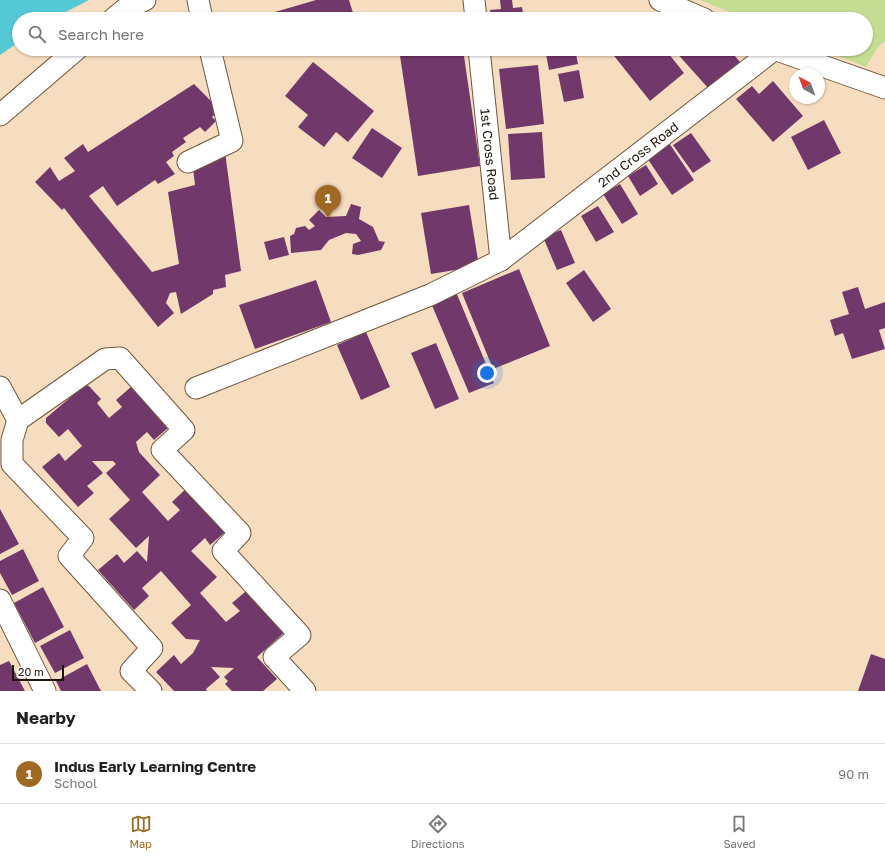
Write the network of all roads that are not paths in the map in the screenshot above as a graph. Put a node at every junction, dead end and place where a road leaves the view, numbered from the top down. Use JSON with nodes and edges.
{"nodes":[{"id":1,"x":145,"y":0,"type":"edge"},
{"id":2,"x":198,"y":0,"type":"edge"},
{"id":3,"x":474,"y":0,"type":"edge"},
{"id":4,"x":665,"y":1,"type":"edge"},
{"id":5,"x":121,"y":12,"type":"edge"},
{"id":6,"x":201,"y":12,"type":"edge"},
{"id":7,"x":475,"y":12,"type":"edge"},
{"id":8,"x":689,"y":12,"type":"edge"},
{"id":9,"x":70,"y":56,"type":"edge"},
{"id":10,"x":212,"y":56,"type":"edge"},
{"id":11,"x":480,"y":56,"type":"edge"},
{"id":12,"x":766,"y":56,"type":"edge"},
{"id":13,"x":795,"y":56,"type":"edge"},
{"id":14,"x":885,"y":88,"type":"edge"},
{"id":15,"x":0,"y":115,"type":"edge"},
{"id":16,"x":188,"y":162,"type":"dead end"},
{"id":17,"x":501,"y":260,"type":"junction"},
{"id":18,"x":0,"y":387,"type":"edge"},
{"id":19,"x":196,"y":388,"type":"dead end"},
{"id":20,"x":18,"y":420,"type":"junction"},
{"id":21,"x":6,"y":438,"type":"edge"},
{"id":22,"x":0,"y":600,"type":"edge"},
{"id":23,"x":45,"y":691,"type":"edge"},
{"id":24,"x":151,"y":691,"type":"edge"},
{"id":25,"x":305,"y":691,"type":"edge"}],
"edges":[{"from":1,"to":5,"type":"street"},
{"from":2,"to":6,"type":"street"},
{"from":3,"to":7,"type":"street"},
{"from":4,"to":8,"type":"street"},
{"from":9,"to":15,"type":"street"},
{"from":10,"to":16,"type":"street"},
{"from":11,"to":17,"type":"street","name":"1st Cross Road"},
{"from":12,"to":17,"type":"street","name":"2nd Cross Road"},
{"from":13,"to":14,"type":"street"},
{"from":17,"to":19,"type":"street","name":"2nd Cross Road"},
{"from":18,"to":20,"type":"street"},
{"from":20,"to":21,"type":"street"},
{"from":20,"to":25,"type":"street"},
{"from":21,"to":24,"type":"street"},
{"from":22,"to":23,"type":"street"}]}
